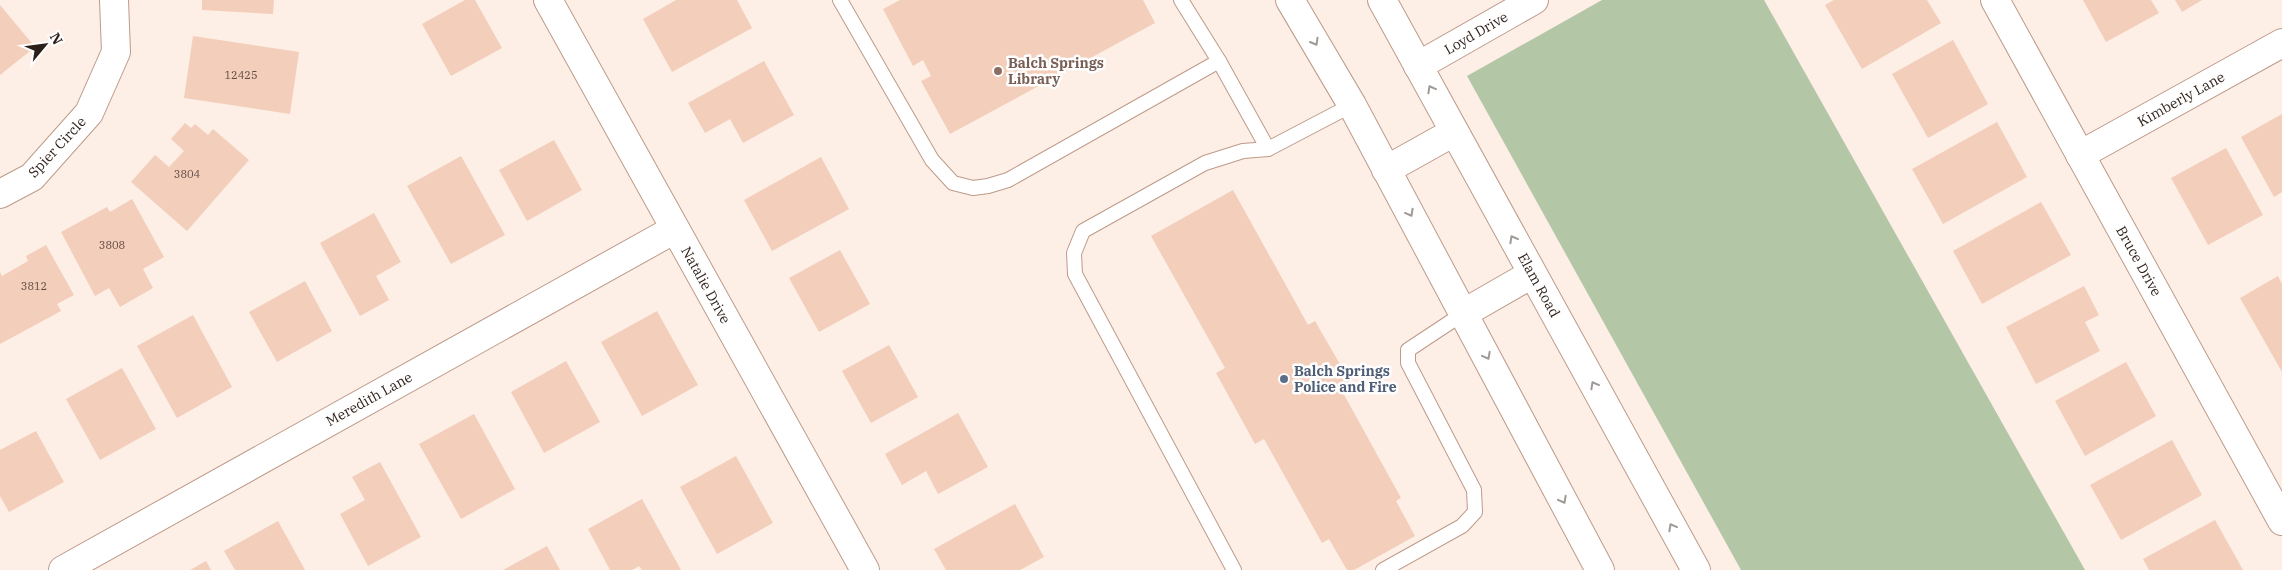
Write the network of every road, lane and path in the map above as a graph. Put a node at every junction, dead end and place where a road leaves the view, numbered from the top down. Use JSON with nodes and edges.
{"nodes":[{"id":1,"x":114,"y":0,"type":"edge"},
{"id":2,"x":548,"y":0,"type":"edge"},
{"id":3,"x":840,"y":0,"type":"edge"},
{"id":4,"x":1181,"y":0,"type":"edge"},
{"id":5,"x":1290,"y":0,"type":"edge"},
{"id":6,"x":1382,"y":0,"type":"edge"},
{"id":7,"x":1534,"y":0,"type":"edge"},
{"id":8,"x":1995,"y":0,"type":"edge"},
{"id":9,"x":2282,"y":43,"type":"edge"},
{"id":10,"x":1219,"y":62,"type":"junction"},
{"id":11,"x":1418,"y":66,"type":"junction"},
{"id":12,"x":1352,"y":105,"type":"junction"},
{"id":13,"x":1454,"y":132,"type":"junction"},
{"id":14,"x":1268,"y":149,"type":"junction"},
{"id":15,"x":2080,"y":155,"type":"junction"},
{"id":16,"x":1386,"y":170,"type":"junction"},
{"id":17,"x":0,"y":194,"type":"edge"},
{"id":18,"x":675,"y":228,"type":"junction"},
{"id":19,"x":1532,"y":274,"type":"junction"},
{"id":20,"x":1464,"y":313,"type":"junction"},
{"id":21,"x":2273,"y":484,"type":"edge"},
{"id":22,"x":2282,"y":521,"type":"edge"},
{"id":23,"x":855,"y":567,"type":"edge"},
{"id":24,"x":63,"y":570,"type":"edge"},
{"id":25,"x":1234,"y":570,"type":"edge"},
{"id":26,"x":1383,"y":570,"type":"edge"},
{"id":27,"x":1600,"y":570,"type":"edge"},
{"id":28,"x":1696,"y":570,"type":"edge"}],
"edges":[{"from":1,"to":17,"type":"street","name":"Spier Circle"},
{"from":2,"to":18,"type":"street","name":"Natalie Drive"},
{"from":3,"to":10,"type":"lane"},
{"from":4,"to":10,"type":"lane"},
{"from":5,"to":12,"type":"street","one_way":true},
{"from":6,"to":11,"type":"street","name":"Elam Road"},
{"from":7,"to":11,"type":"street","name":"Loyd Drive"},
{"from":8,"to":15,"type":"street","name":"Bruce Drive"},
{"from":9,"to":15,"type":"street","name":"Kimberly Lane"},
{"from":10,"to":14,"type":"lane"},
{"from":13,"to":11,"type":"street","name":"Elam Road","one_way":true},
{"from":12,"to":14,"type":"lane"},
{"from":12,"to":16,"type":"street"},
{"from":13,"to":16,"type":"street"},
{"from":19,"to":13,"type":"street","name":"Elam Road","one_way":true},
{"from":14,"to":25,"type":"lane"},
{"from":15,"to":21,"type":"street","name":"Bruce Drive"},
{"from":16,"to":20,"type":"street","one_way":true},
{"from":18,"to":23,"type":"street","name":"Natalie Drive"},
{"from":18,"to":24,"type":"street","name":"Meredith Lane"},
{"from":19,"to":20,"type":"street"},
{"from":28,"to":19,"type":"street","name":"Elam Road","one_way":true},
{"from":20,"to":26,"type":"lane"},
{"from":20,"to":27,"type":"street","one_way":true},
{"from":21,"to":22,"type":"street","name":"Bruce Drive"}]}
